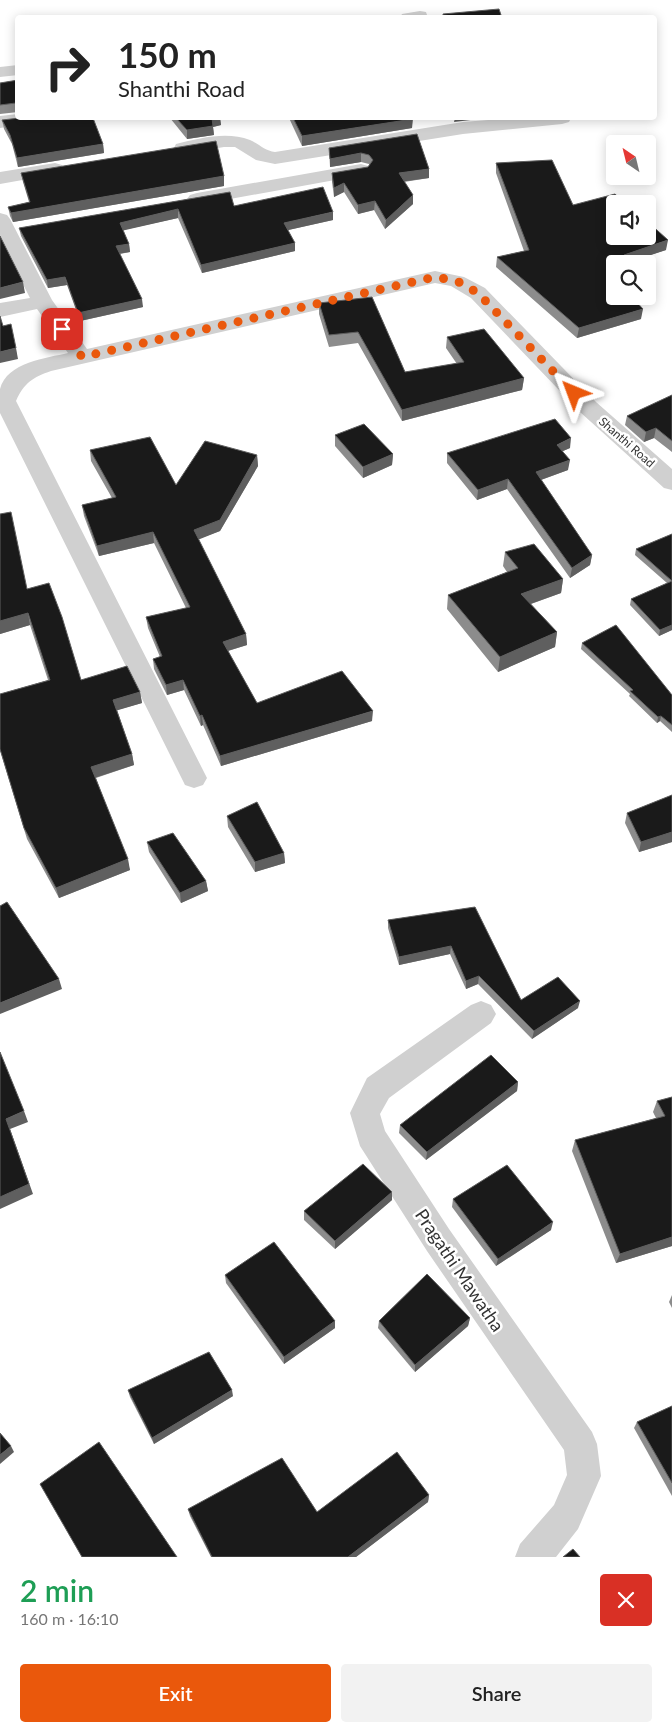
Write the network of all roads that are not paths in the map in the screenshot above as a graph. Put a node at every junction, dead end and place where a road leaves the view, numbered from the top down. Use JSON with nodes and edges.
{"nodes":[{"id":1,"x":15,"y":70,"type":"edge"},
{"id":2,"x":0,"y":72,"type":"edge"},
{"id":3,"x":16,"y":120,"type":"edge"},
{"id":4,"x":542,"y":120,"type":"edge"},
{"id":5,"x":0,"y":122,"type":"edge"},
{"id":6,"x":165,"y":151,"type":"edge"},
{"id":7,"x":68,"y":167,"type":"edge"},
{"id":8,"x":361,"y":170,"type":"edge"},
{"id":9,"x":0,"y":178,"type":"edge"},
{"id":10,"x":184,"y":201,"type":"edge"},
{"id":11,"x":11,"y":226,"type":"edge"},
{"id":12,"x":42,"y":302,"type":"junction"},
{"id":13,"x":0,"y":310,"type":"edge"},
{"id":14,"x":82,"y":357,"type":"junction"},
{"id":15,"x":672,"y":482,"type":"edge"},
{"id":16,"x":194,"y":778,"type":"dead end"},
{"id":17,"x":481,"y":1014,"type":"dead end"},
{"id":18,"x":533,"y":1557,"type":"edge"}],
"edges":[{"from":1,"to":2,"type":"street"},
{"from":3,"to":5,"type":"street"},
{"from":4,"to":6,"type":"street"},
{"from":7,"to":9,"type":"street"},
{"from":8,"to":10,"type":"street"},
{"from":11,"to":12,"type":"street"},
{"from":12,"to":13,"type":"street"},
{"from":12,"to":14,"type":"street"},
{"from":14,"to":15,"type":"street","name":"Shanthi Road"},
{"from":14,"to":16,"type":"street","name":"Shanthi Road"},
{"from":17,"to":18,"type":"street","name":"Pragathi Mawatha"}]}
